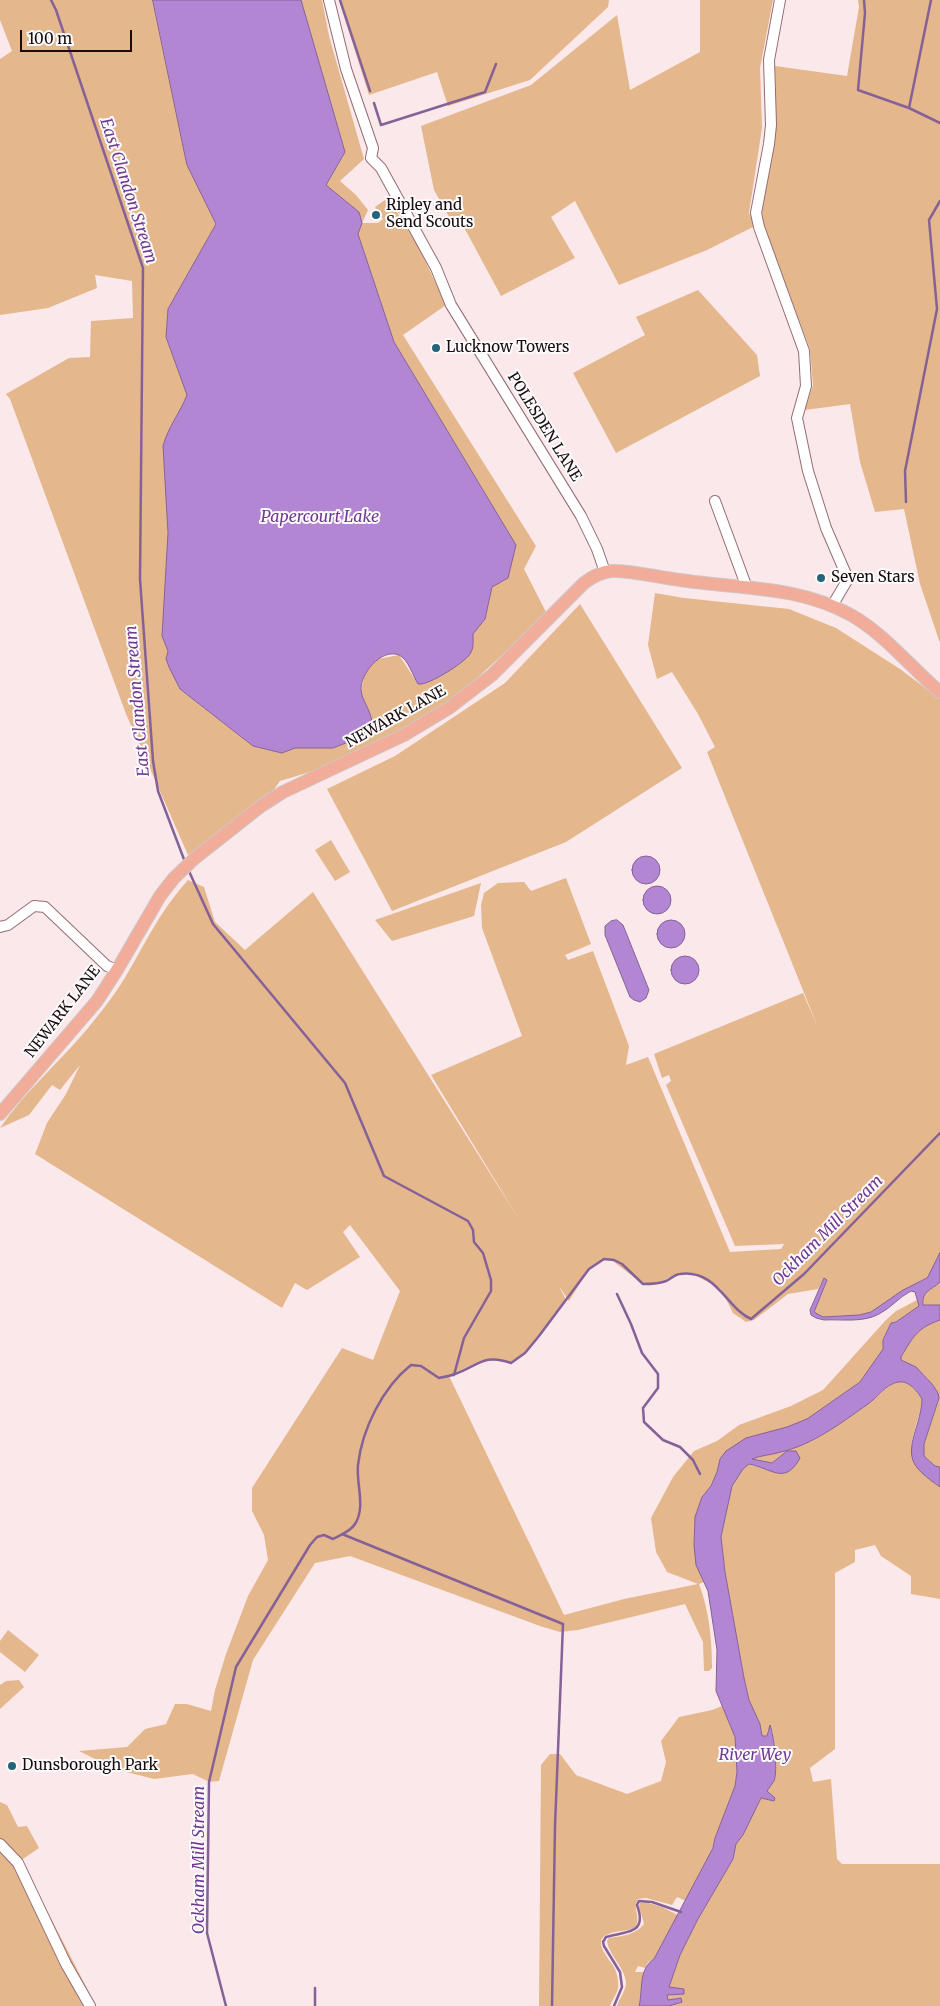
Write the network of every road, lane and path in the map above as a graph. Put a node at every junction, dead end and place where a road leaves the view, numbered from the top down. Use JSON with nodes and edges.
{"nodes":[{"id":1,"x":329,"y":0,"type":"edge"},
{"id":2,"x":780,"y":0,"type":"edge"},
{"id":3,"x":715,"y":501,"type":"dead end"},
{"id":4,"x":605,"y":572,"type":"junction"},
{"id":5,"x":747,"y":588,"type":"junction"},
{"id":6,"x":832,"y":606,"type":"junction"},
{"id":7,"x":940,"y":692,"type":"edge"},
{"id":8,"x":0,"y":927,"type":"edge"},
{"id":9,"x":117,"y":970,"type":"junction"},
{"id":10,"x":0,"y":1114,"type":"edge"},
{"id":11,"x":0,"y":1844,"type":"edge"},
{"id":12,"x":90,"y":2006,"type":"edge"}],
"edges":[{"from":1,"to":4,"type":"street","name":"POLESDEN LANE"},
{"from":2,"to":6,"type":"street"},
{"from":3,"to":5,"type":"street"},
{"from":4,"to":5,"type":"main road","name":"NEWARK LANE"},
{"from":4,"to":9,"type":"main road","name":"NEWARK LANE"},
{"from":5,"to":6,"type":"main road","name":"NEWARK LANE"},
{"from":6,"to":7,"type":"main road","name":"NEWARK LANE"},
{"from":8,"to":9,"type":"street"},
{"from":9,"to":10,"type":"main road","name":"NEWARK LANE"},
{"from":11,"to":12,"type":"street"}]}
